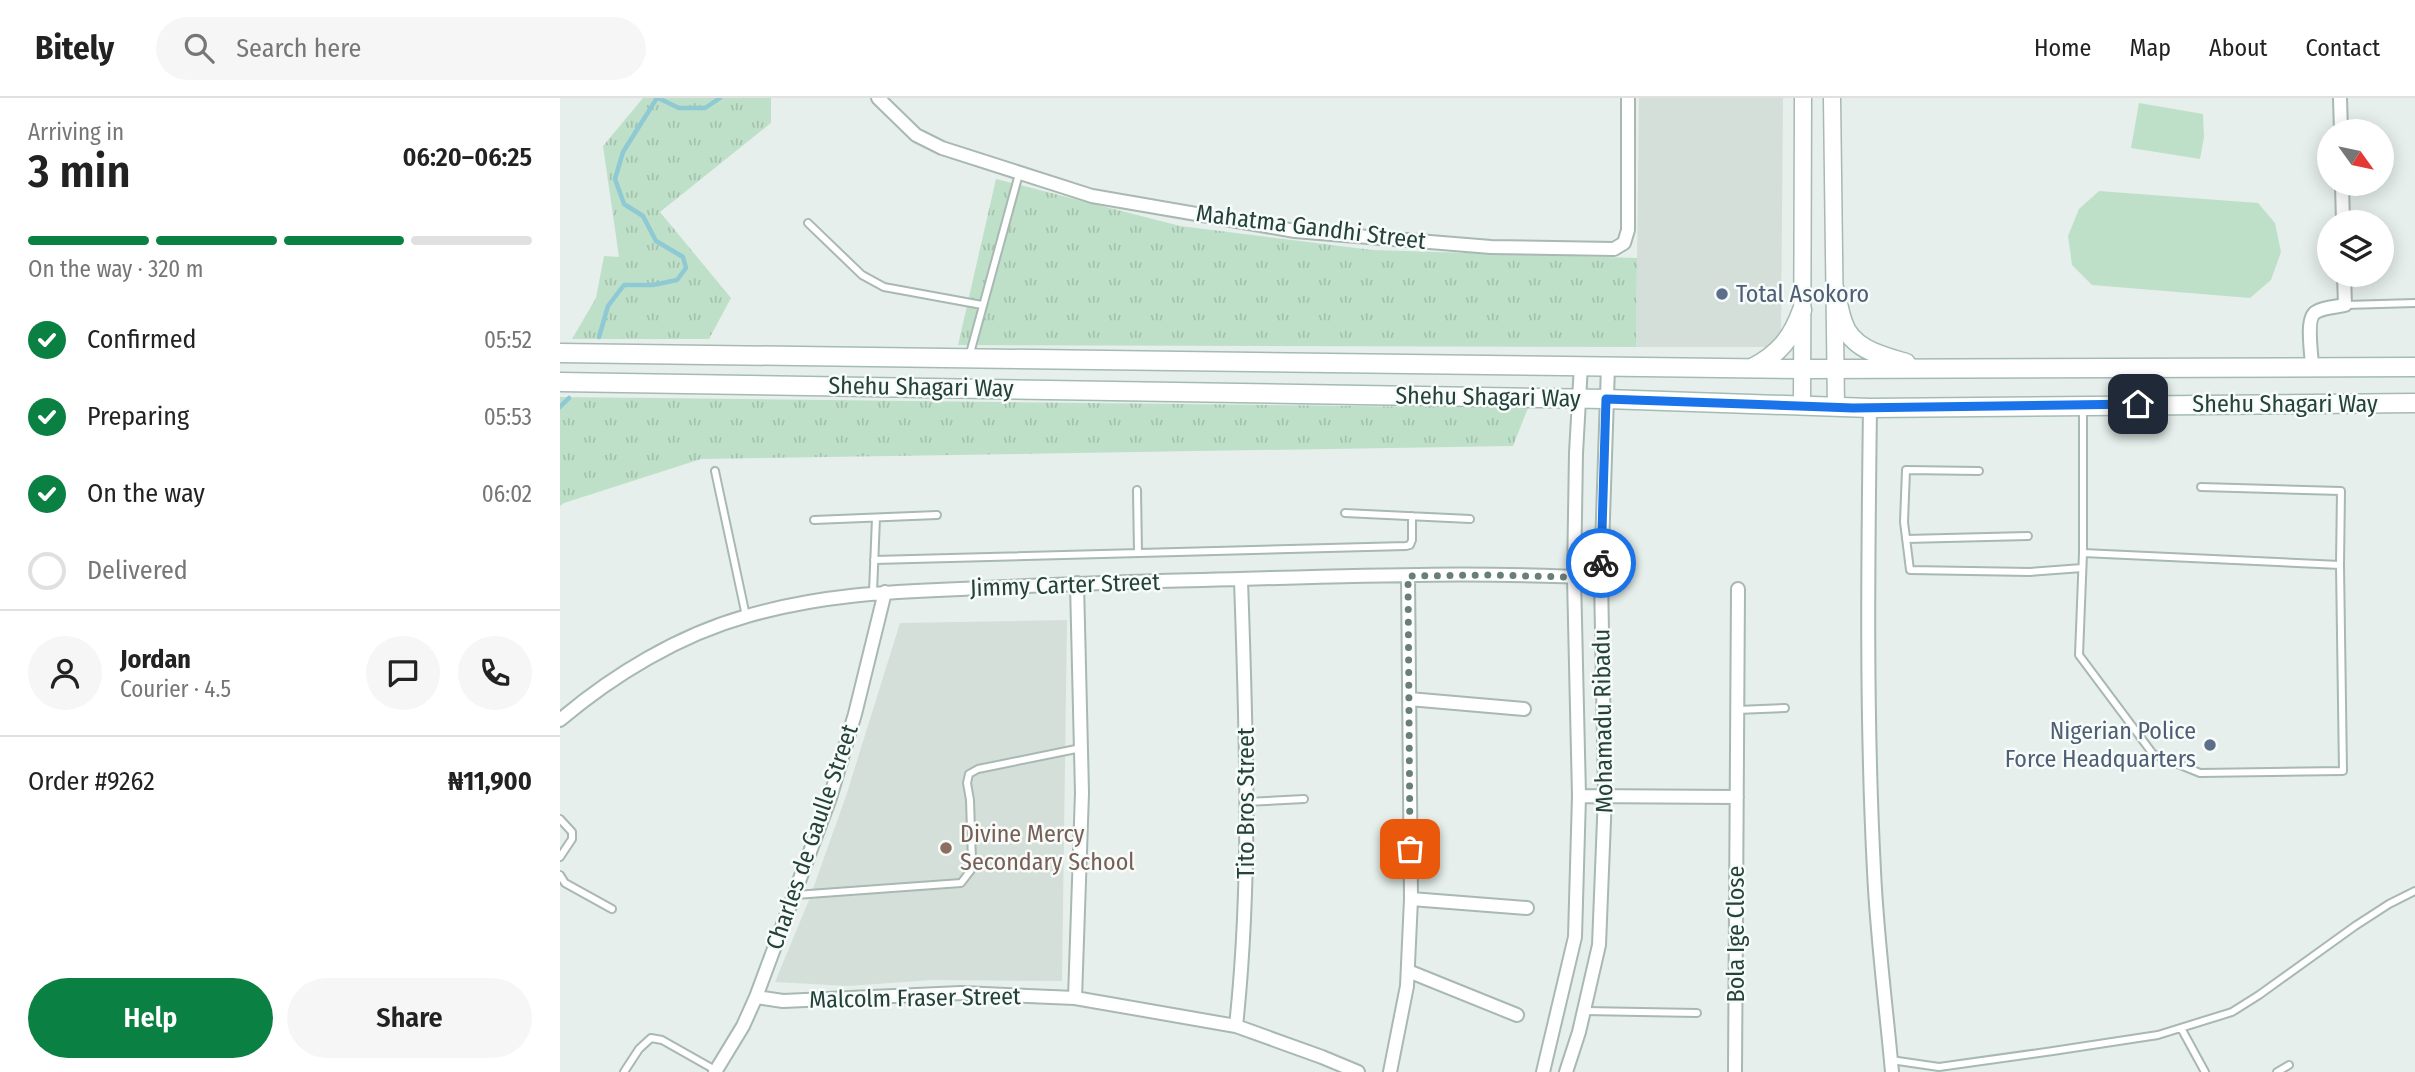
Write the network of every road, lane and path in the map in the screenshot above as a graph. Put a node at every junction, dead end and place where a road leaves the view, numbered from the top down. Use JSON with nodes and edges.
{"nodes":[{"id":1,"x":878,"y":98,"type":"edge"},
{"id":2,"x":1628,"y":98,"type":"edge"},
{"id":3,"x":1803,"y":98,"type":"edge"},
{"id":4,"x":1832,"y":98,"type":"edge"},
{"id":5,"x":2340,"y":98,"type":"edge"},
{"id":6,"x":2341,"y":119,"type":"edge"},
{"id":7,"x":1019,"y":174,"type":"junction"},
{"id":8,"x":808,"y":223,"type":"dead end"},
{"id":9,"x":2344,"y":287,"type":"edge"},
{"id":10,"x":1835,"y":290,"type":"junction"},
{"id":11,"x":2415,"y":303,"type":"edge"},
{"id":12,"x":982,"y":304,"type":"junction"},
{"id":13,"x":2345,"y":305,"type":"junction"},
{"id":14,"x":1802,"y":310,"type":"junction"},
{"id":15,"x":560,"y":353,"type":"edge"},
{"id":16,"x":969,"y":357,"type":"junction"},
{"id":17,"x":1581,"y":365,"type":"junction"},
{"id":18,"x":1608,"y":366,"type":"junction"},
{"id":19,"x":2312,"y":367,"type":"junction"},
{"id":20,"x":2415,"y":367,"type":"edge"},
{"id":21,"x":1752,"y":368,"type":"junction"},
{"id":22,"x":1802,"y":369,"type":"junction"},
{"id":23,"x":1836,"y":369,"type":"junction"},
{"id":24,"x":1923,"y":369,"type":"junction"},
{"id":25,"x":560,"y":382,"type":"edge"},
{"id":26,"x":1578,"y":398,"type":"junction"},
{"id":27,"x":1606,"y":399,"type":"junction"},
{"id":28,"x":2415,"y":403,"type":"edge"},
{"id":29,"x":2083,"y":405,"type":"junction"},
{"id":30,"x":1802,"y":406,"type":"junction"},
{"id":31,"x":1836,"y":407,"type":"junction"},
{"id":32,"x":1870,"y":408,"type":"junction"},
{"id":33,"x":715,"y":471,"type":"dead end"},
{"id":34,"x":1979,"y":471,"type":"dead end"},
{"id":35,"x":2201,"y":487,"type":"dead end"},
{"id":36,"x":1137,"y":491,"type":"dead end"},
{"id":37,"x":1345,"y":513,"type":"dead end"},
{"id":38,"x":937,"y":515,"type":"dead end"},
{"id":39,"x":1412,"y":516,"type":"junction"},
{"id":40,"x":876,"y":518,"type":"junction"},
{"id":41,"x":1470,"y":519,"type":"dead end"},
{"id":42,"x":814,"y":520,"type":"dead end"},
{"id":43,"x":2028,"y":536,"type":"dead end"},
{"id":44,"x":1906,"y":539,"type":"junction"},
{"id":45,"x":1138,"y":553,"type":"junction"},
{"id":46,"x":2083,"y":553,"type":"junction"},
{"id":47,"x":874,"y":560,"type":"junction"},
{"id":48,"x":2340,"y":565,"type":"junction"},
{"id":49,"x":2082,"y":568,"type":"junction"},
{"id":50,"x":1408,"y":576,"type":"junction"},
{"id":51,"x":1574,"y":577,"type":"junction"},
{"id":52,"x":1601,"y":578,"type":"junction"},
{"id":53,"x":1241,"y":580,"type":"junction"},
{"id":54,"x":1077,"y":583,"type":"junction"},
{"id":55,"x":1738,"y":589,"type":"dead end"},
{"id":56,"x":879,"y":592,"type":"junction"},
{"id":57,"x":746,"y":616,"type":"junction"},
{"id":58,"x":1409,"y":699,"type":"junction"},
{"id":59,"x":1785,"y":708,"type":"dead end"},
{"id":60,"x":1524,"y":709,"type":"dead end"},
{"id":61,"x":1737,"y":710,"type":"junction"},
{"id":62,"x":560,"y":720,"type":"edge"},
{"id":63,"x":1082,"y":748,"type":"junction"},
{"id":64,"x":1605,"y":795,"type":"junction"},
{"id":65,"x":1579,"y":796,"type":"junction"},
{"id":66,"x":1737,"y":797,"type":"junction"},
{"id":67,"x":1304,"y":799,"type":"dead end"},
{"id":68,"x":1246,"y":802,"type":"junction"},
{"id":69,"x":560,"y":820,"type":"edge"},
{"id":70,"x":560,"y":857,"type":"edge"},
{"id":71,"x":560,"y":875,"type":"edge"},
{"id":72,"x":2415,"y":891,"type":"edge"},
{"id":73,"x":795,"y":895,"type":"junction"},
{"id":74,"x":1411,"y":899,"type":"junction"},
{"id":75,"x":1527,"y":908,"type":"dead end"},
{"id":76,"x":612,"y":909,"type":"dead end"},
{"id":77,"x":1408,"y":971,"type":"junction"},
{"id":78,"x":756,"y":997,"type":"junction"},
{"id":79,"x":1075,"y":998,"type":"junction"},
{"id":80,"x":1584,"y":1011,"type":"junction"},
{"id":81,"x":1697,"y":1013,"type":"dead end"},
{"id":82,"x":1517,"y":1015,"type":"dead end"},
{"id":83,"x":1236,"y":1026,"type":"junction"},
{"id":84,"x":2181,"y":1028,"type":"junction"},
{"id":85,"x":2289,"y":1065,"type":"dead end"},
{"id":86,"x":1892,"y":1066,"type":"edge"},
{"id":87,"x":717,"y":1071,"type":"edge"},
{"id":88,"x":624,"y":1072,"type":"edge"},
{"id":89,"x":1359,"y":1072,"type":"edge"},
{"id":90,"x":1390,"y":1072,"type":"edge"},
{"id":91,"x":1543,"y":1072,"type":"edge"},
{"id":92,"x":1566,"y":1072,"type":"edge"},
{"id":93,"x":1735,"y":1072,"type":"edge"},
{"id":94,"x":2205,"y":1072,"type":"edge"},
{"id":95,"x":2277,"y":1072,"type":"edge"}],
"edges":[{"from":1,"to":7,"type":"street","name":"Mahatma Gandhi Street"},
{"from":2,"to":7,"type":"street","name":"Mahatma Gandhi Street"},
{"from":3,"to":14,"type":"street"},
{"from":4,"to":10,"type":"street"},
{"from":5,"to":6,"type":"street"},
{"from":7,"to":12,"type":"lane"},
{"from":8,"to":12,"type":"lane"},
{"from":9,"to":13,"type":"street"},
{"from":10,"to":23,"type":"street"},
{"from":10,"to":24,"type":"main road"},
{"from":11,"to":13,"type":"lane"},
{"from":12,"to":16,"type":"lane"},
{"from":13,"to":19,"type":"street"},
{"from":14,"to":21,"type":"main road"},
{"from":14,"to":22,"type":"street"},
{"from":15,"to":16,"type":"main road","name":"Shehu Shagari Way"},
{"from":16,"to":17,"type":"main road","name":"Shehu Shagari Way"},
{"from":17,"to":18,"type":"main road","name":"Shehu Shagari Way"},
{"from":17,"to":26,"type":"street","name":"Mohamadu Ribadu"},
{"from":18,"to":21,"type":"main road","name":"Shehu Shagari Way"},
{"from":18,"to":27,"type":"street","name":"Mohamadu Ribadu"},
{"from":19,"to":20,"type":"main road","name":"Shehu Shagari Way"},
{"from":19,"to":24,"type":"main road","name":"Shehu Shagari Way"},
{"from":21,"to":22,"type":"main road","name":"Shehu Shagari Way"},
{"from":22,"to":23,"type":"main road","name":"Shehu Shagari Way"},
{"from":22,"to":30,"type":"street"},
{"from":23,"to":24,"type":"main road","name":"Shehu Shagari Way"},
{"from":23,"to":31,"type":"street"},
{"from":25,"to":26,"type":"main road","name":"Shehu Shagari Way"},
{"from":26,"to":27,"type":"main road","name":"Shehu Shagari Way"},
{"from":26,"to":51,"type":"street","name":"Mohamadu Ribadu"},
{"from":27,"to":30,"type":"main road","name":"Shehu Shagari Way"},
{"from":27,"to":52,"type":"street","name":"Mohamadu Ribadu"},
{"from":28,"to":29,"type":"main road","name":"Shehu Shagari Way"},
{"from":29,"to":32,"type":"main road","name":"Shehu Shagari Way"},
{"from":29,"to":46,"type":"lane"},
{"from":30,"to":31,"type":"main road","name":"Shehu Shagari Way"},
{"from":31,"to":32,"type":"main road","name":"Shehu Shagari Way"},
{"from":32,"to":86,"type":"street"},
{"from":33,"to":57,"type":"lane"},
{"from":34,"to":44,"type":"lane"},
{"from":35,"to":48,"type":"lane"},
{"from":36,"to":45,"type":"lane"},
{"from":37,"to":39,"type":"lane"},
{"from":38,"to":40,"type":"lane"},
{"from":39,"to":41,"type":"lane"},
{"from":39,"to":45,"type":"lane"},
{"from":40,"to":42,"type":"lane"},
{"from":40,"to":47,"type":"lane"},
{"from":43,"to":44,"type":"lane"},
{"from":44,"to":49,"type":"lane"},
{"from":45,"to":47,"type":"lane"},
{"from":46,"to":48,"type":"lane"},
{"from":46,"to":49,"type":"lane"},
{"from":47,"to":56,"type":"lane"},
{"from":48,"to":49,"type":"lane"},
{"from":50,"to":51,"type":"street","name":"Jimmy Carter Street"},
{"from":50,"to":53,"type":"street","name":"Jimmy Carter Street"},
{"from":50,"to":58,"type":"street"},
{"from":51,"to":52,"type":"street","name":"Jimmy Carter Street"},
{"from":51,"to":65,"type":"street","name":"Mohamadu Ribadu"},
{"from":52,"to":64,"type":"street","name":"Mohamadu Ribadu"},
{"from":53,"to":54,"type":"street","name":"Jimmy Carter Street"},
{"from":53,"to":68,"type":"street","name":"Tito Bros Street"},
{"from":54,"to":56,"type":"street","name":"Jimmy Carter Street"},
{"from":54,"to":63,"type":"street"},
{"from":55,"to":61,"type":"street","name":"Bola Ige Close"},
{"from":56,"to":57,"type":"street","name":"Jimmy Carter Street"},
{"from":56,"to":73,"type":"street","name":"Charles de Gaulle Street"},
{"from":57,"to":62,"type":"street","name":"Jimmy Carter Street"},
{"from":58,"to":60,"type":"street"},
{"from":58,"to":74,"type":"street"},
{"from":59,"to":61,"type":"lane"},
{"from":61,"to":66,"type":"street","name":"Bola Ige Close"},
{"from":63,"to":73,"type":"lane"},
{"from":63,"to":79,"type":"street"},
{"from":64,"to":65,"type":"street"},
{"from":64,"to":66,"type":"street"},
{"from":64,"to":80,"type":"street","name":"Mohamadu Ribadu"},
{"from":65,"to":91,"type":"street","name":"Mohamadu Ribadu"},
{"from":66,"to":93,"type":"street","name":"Bola Ige Close"},
{"from":67,"to":68,"type":"lane"},
{"from":68,"to":83,"type":"street","name":"Tito Bros Street"},
{"from":69,"to":70,"type":"lane"},
{"from":71,"to":76,"type":"lane"},
{"from":72,"to":84,"type":"lane"},
{"from":73,"to":78,"type":"street","name":"Charles de Gaulle Street"},
{"from":74,"to":75,"type":"street"},
{"from":74,"to":77,"type":"street"},
{"from":77,"to":82,"type":"street"},
{"from":77,"to":90,"type":"street"},
{"from":78,"to":79,"type":"street","name":"Malcolm Fraser Street"},
{"from":78,"to":87,"type":"street","name":"Charles de Gaulle Street"},
{"from":79,"to":83,"type":"street","name":"Malcolm Fraser Street"},
{"from":80,"to":81,"type":"lane"},
{"from":80,"to":92,"type":"street","name":"Mohamadu Ribadu"},
{"from":83,"to":89,"type":"street","name":"Malcolm Fraser Street"},
{"from":84,"to":86,"type":"lane"},
{"from":84,"to":94,"type":"lane"},
{"from":85,"to":95,"type":"lane"},
{"from":87,"to":88,"type":"lane"}]}
